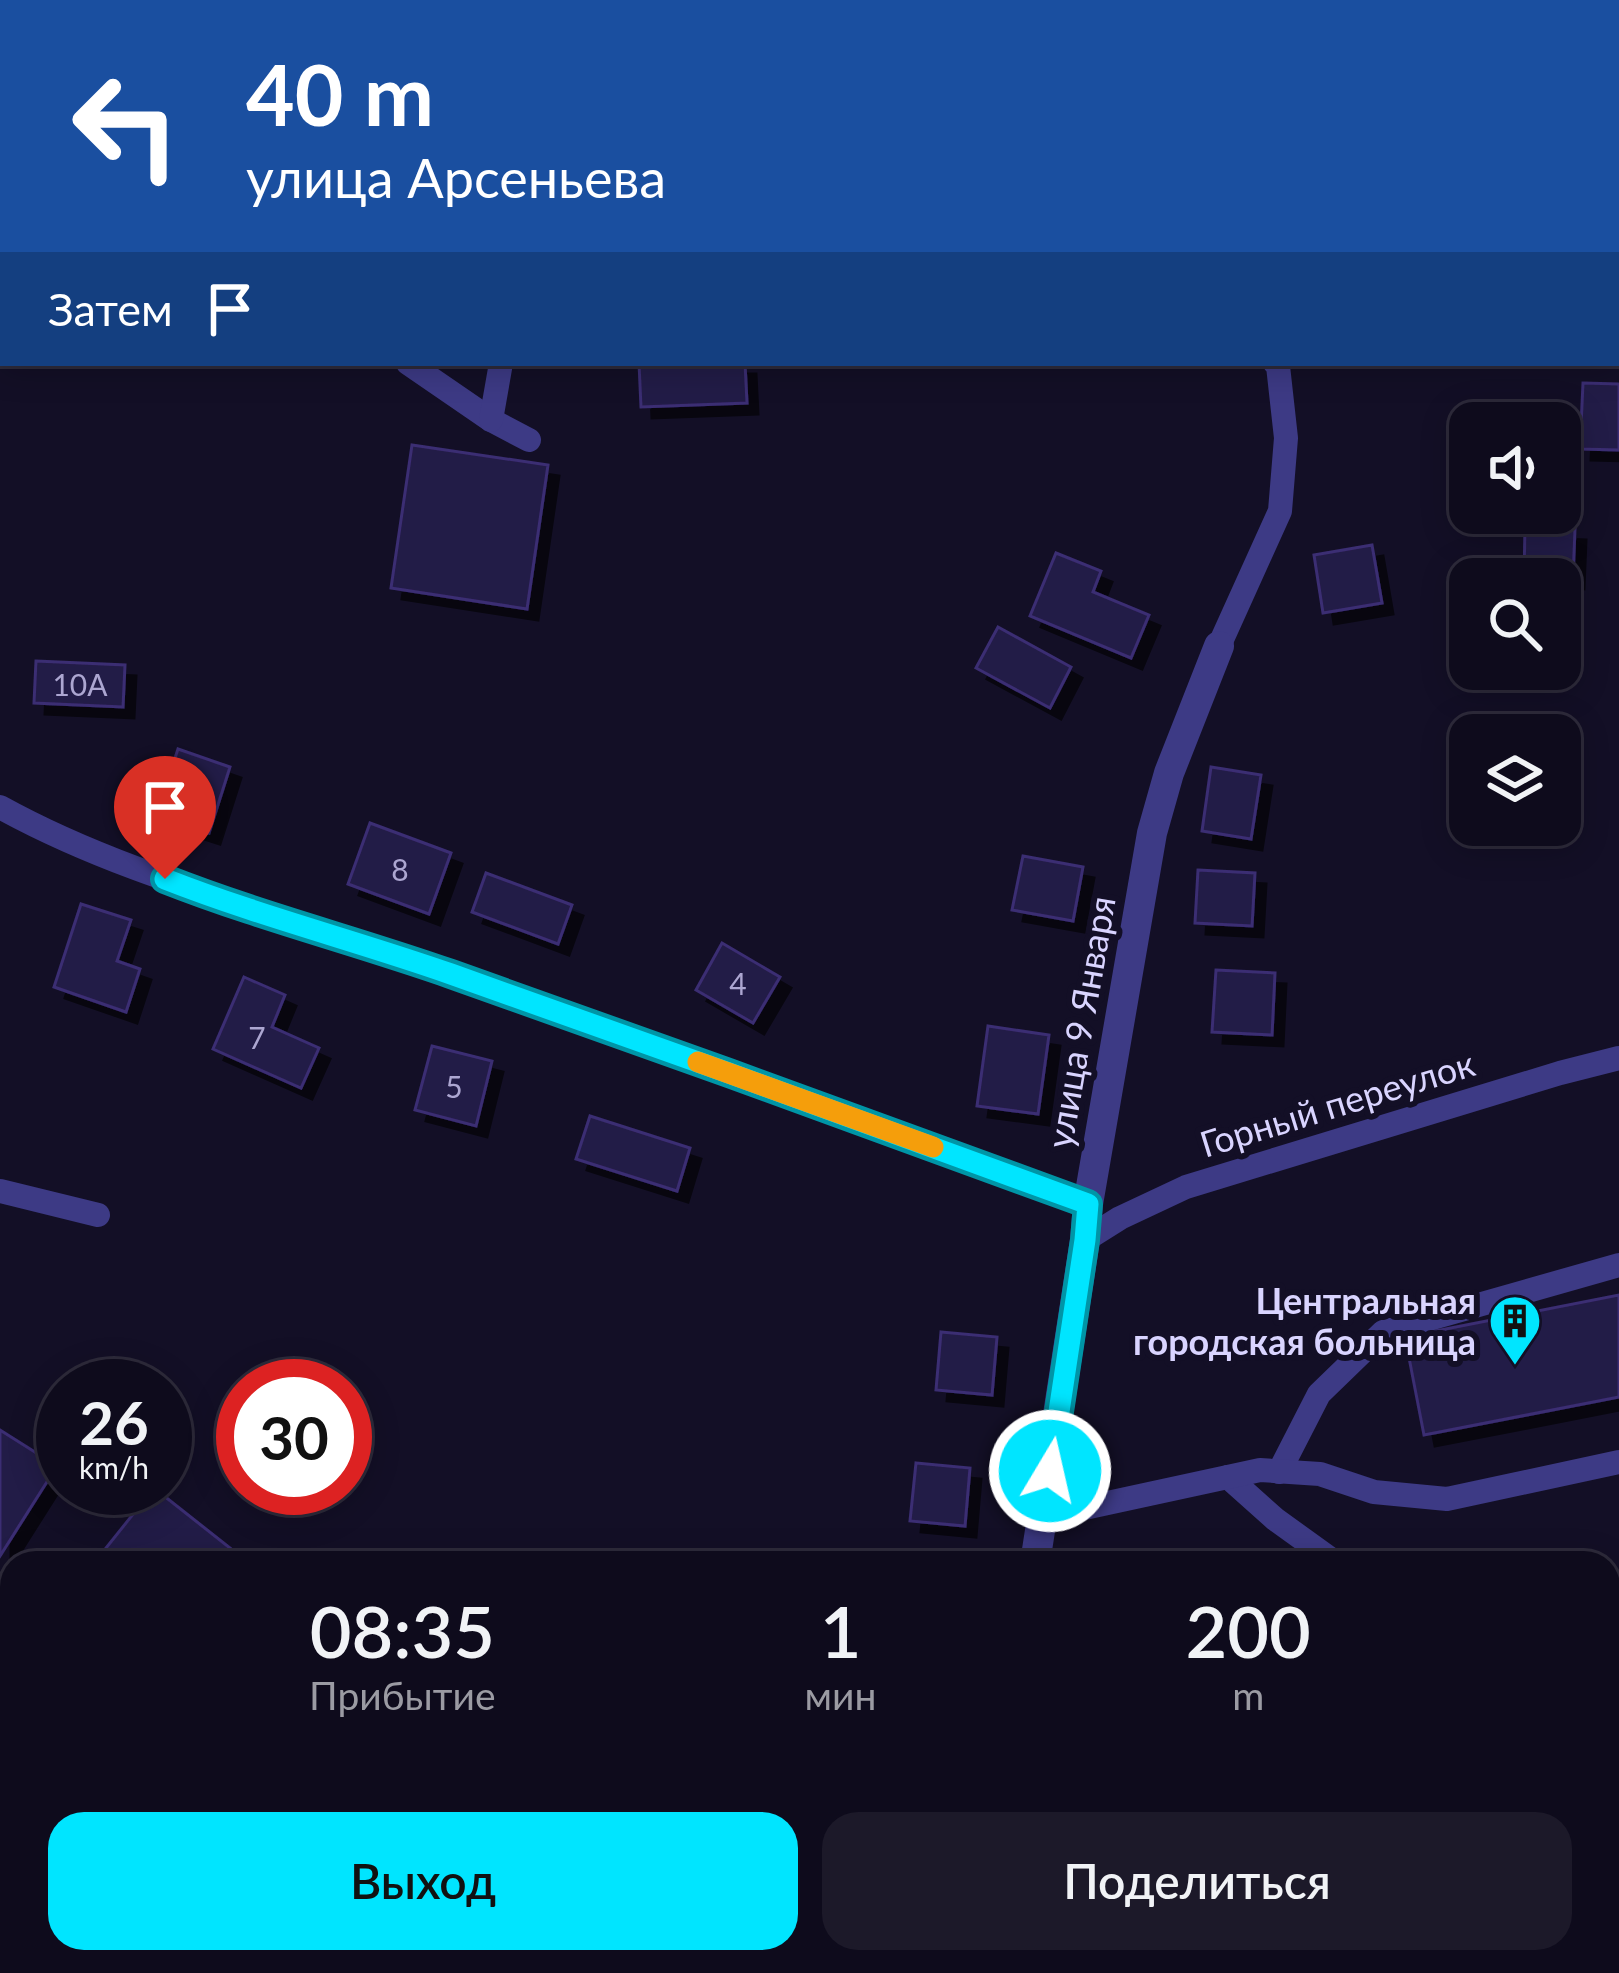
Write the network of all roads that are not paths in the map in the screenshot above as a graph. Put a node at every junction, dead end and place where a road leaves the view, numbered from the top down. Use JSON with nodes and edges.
{"nodes":[{"id":1,"x":413,"y":366,"type":"edge"},
{"id":2,"x":500,"y":366,"type":"edge"},
{"id":3,"x":1278,"y":366,"type":"edge"},
{"id":4,"x":491,"y":420,"type":"junction"},
{"id":5,"x":529,"y":440,"type":"dead end"},
{"id":6,"x":1220,"y":646,"type":"joint"},
{"id":7,"x":0,"y":807,"type":"edge"},
{"id":8,"x":1619,"y":1058,"type":"edge"},
{"id":9,"x":0,"y":1191,"type":"edge"},
{"id":10,"x":1088,"y":1204,"type":"junction"},
{"id":11,"x":98,"y":1215,"type":"dead end"},
{"id":12,"x":1085,"y":1240,"type":"junction"},
{"id":13,"x":1619,"y":1265,"type":"edge"},
{"id":14,"x":1619,"y":1462,"type":"edge"},
{"id":15,"x":1280,"y":1472,"type":"junction"},
{"id":16,"x":1228,"y":1477,"type":"junction"},
{"id":17,"x":1043,"y":1517,"type":"junction"},
{"id":18,"x":1037,"y":1551,"type":"edge"},
{"id":19,"x":1319,"y":1551,"type":"edge"}],
"edges":[{"from":1,"to":4,"type":"lane"},
{"from":2,"to":4,"type":"lane"},
{"from":3,"to":6,"type":"lane"},
{"from":4,"to":5,"type":"lane"},
{"from":6,"to":10,"type":"street","name":"улица 9 Января"},
{"from":7,"to":10,"type":"lane"},
{"from":8,"to":12,"type":"lane","name":"Горный переулок"},
{"from":9,"to":11,"type":"lane"},
{"from":10,"to":12,"type":"street","name":"улица 9 Января"},
{"from":12,"to":17,"type":"street","name":"улица 9 Января"},
{"from":13,"to":15,"type":"lane"},
{"from":14,"to":15,"type":"lane"},
{"from":15,"to":16,"type":"lane"},
{"from":16,"to":17,"type":"lane"},
{"from":16,"to":19,"type":"lane"},
{"from":17,"to":18,"type":"street","name":"улица 9 Января"}]}
